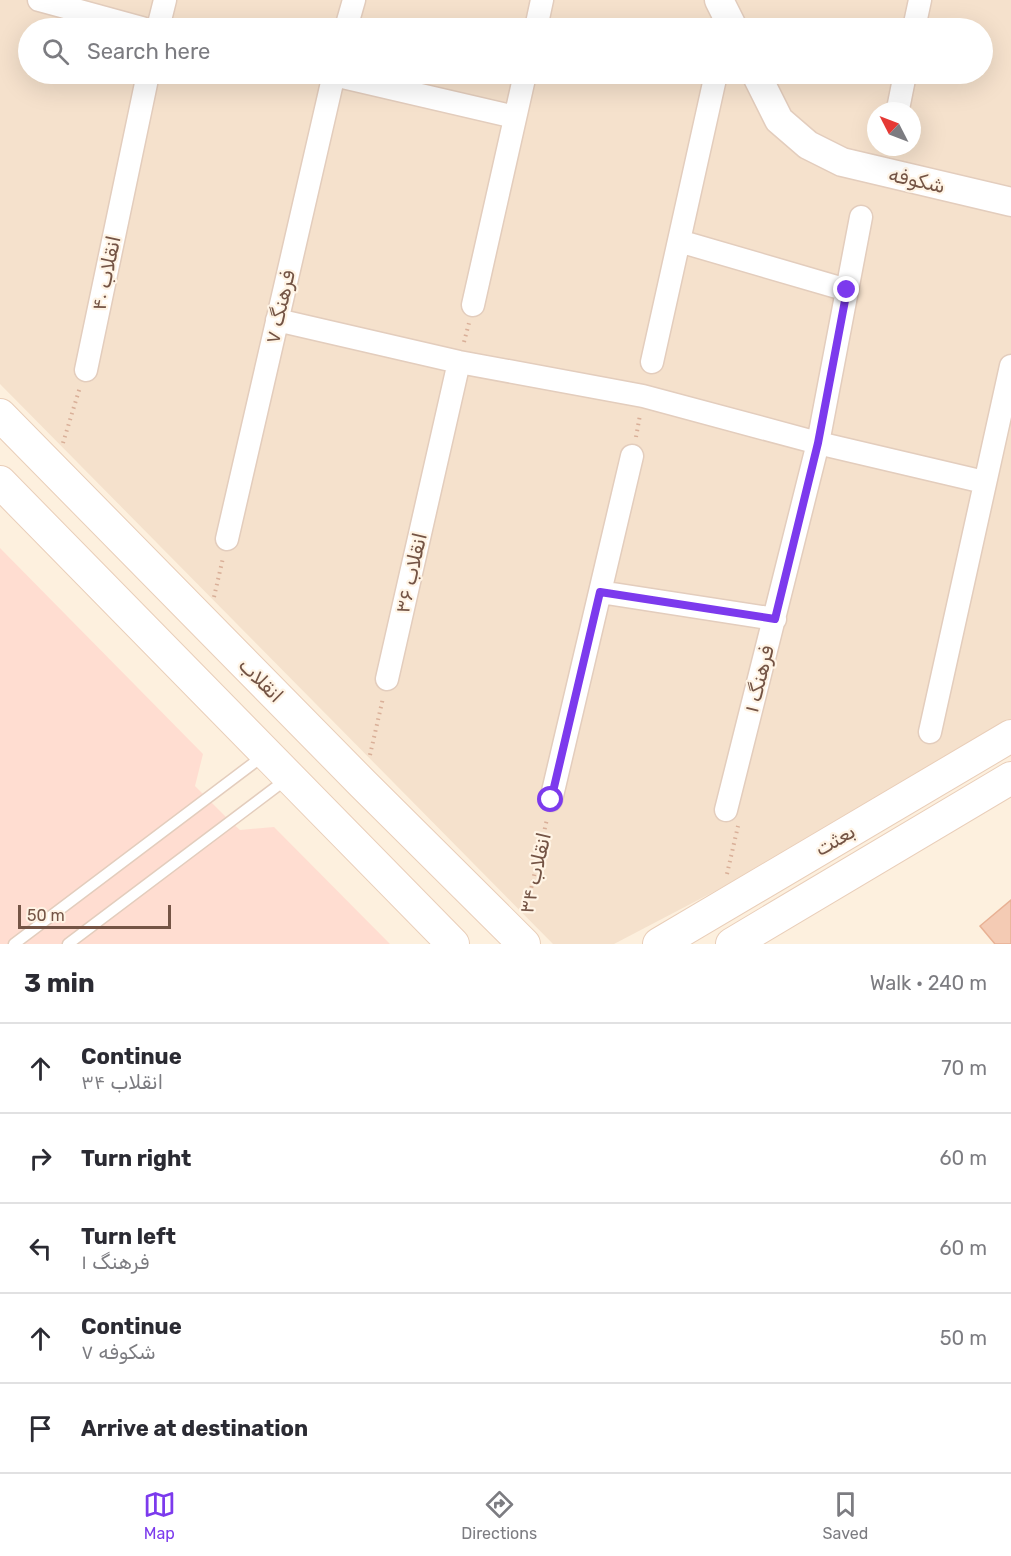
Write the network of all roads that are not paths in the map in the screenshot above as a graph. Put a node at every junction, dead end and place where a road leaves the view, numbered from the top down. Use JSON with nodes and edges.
{"nodes":[{"id":1,"x":39,"y":0,"type":"edge"},
{"id":2,"x":165,"y":0,"type":"edge"},
{"id":3,"x":354,"y":0,"type":"edge"},
{"id":4,"x":542,"y":0,"type":"edge"},
{"id":5,"x":920,"y":0,"type":"edge"},
{"id":6,"x":105,"y":18,"type":"edge"},
{"id":7,"x":160,"y":18,"type":"edge"},
{"id":8,"x":349,"y":18,"type":"edge"},
{"id":9,"x":538,"y":18,"type":"edge"},
{"id":10,"x":916,"y":18,"type":"edge"},
{"id":11,"x":146,"y":84,"type":"edge"},
{"id":12,"x":332,"y":84,"type":"edge"},
{"id":13,"x":376,"y":84,"type":"edge"},
{"id":14,"x":523,"y":84,"type":"edge"},
{"id":15,"x":714,"y":84,"type":"edge"},
{"id":16,"x":761,"y":84,"type":"edge"},
{"id":17,"x":903,"y":84,"type":"edge"},
{"id":18,"x":898,"y":102,"type":"edge"},
{"id":19,"x":515,"y":117,"type":"junction"},
{"id":20,"x":1011,"y":202,"type":"edge"},
{"id":21,"x":861,"y":217,"type":"dead end"},
{"id":22,"x":679,"y":241,"type":"junction"},
{"id":23,"x":847,"y":290,"type":"junction"},
{"id":24,"x":473,"y":305,"type":"road end"},
{"id":25,"x":277,"y":320,"type":"junction"},
{"id":26,"x":459,"y":362,"type":"junction"},
{"id":27,"x":652,"y":362,"type":"dead end"},
{"id":28,"x":1011,"y":366,"type":"edge"},
{"id":29,"x":86,"y":370,"type":"road end"},
{"id":30,"x":0,"y":415,"type":"edge"},
{"id":31,"x":818,"y":443,"type":"junction"},
{"id":32,"x":632,"y":456,"type":"dead end"},
{"id":33,"x":0,"y":482,"type":"edge"},
{"id":34,"x":984,"y":482,"type":"junction"},
{"id":35,"x":227,"y":539,"type":"road end"},
{"id":36,"x":600,"y":592,"type":"junction"},
{"id":37,"x":775,"y":619,"type":"junction"},
{"id":38,"x":387,"y":679,"type":"road end"},
{"id":39,"x":930,"y":732,"type":"dead end"},
{"id":40,"x":1011,"y":736,"type":"edge"},
{"id":41,"x":266,"y":754,"type":"junction"},
{"id":42,"x":289,"y":777,"type":"junction"},
{"id":43,"x":1011,"y":778,"type":"edge"},
{"id":44,"x":551,"y":800,"type":"road end"},
{"id":45,"x":726,"y":810,"type":"road end"},
{"id":46,"x":522,"y":941,"type":"edge"},
{"id":47,"x":14,"y":944,"type":"edge"},
{"id":48,"x":68,"y":944,"type":"edge"},
{"id":49,"x":453,"y":944,"type":"edge"},
{"id":50,"x":659,"y":944,"type":"edge"},
{"id":51,"x":732,"y":944,"type":"edge"}],
"edges":[{"from":1,"to":6,"type":"street"},
{"from":2,"to":7,"type":"street"},
{"from":3,"to":8,"type":"street"},
{"from":4,"to":9,"type":"street"},
{"from":5,"to":10,"type":"street"},
{"from":11,"to":29,"type":"street","name":"انقلاب ۴۰"},
{"from":12,"to":25,"type":"street","name":"فرهنگ ۷"},
{"from":13,"to":19,"type":"street"},
{"from":14,"to":19,"type":"street"},
{"from":15,"to":22,"type":"street"},
{"from":16,"to":20,"type":"street","name":"شکوفه"},
{"from":17,"to":18,"type":"street"},
{"from":19,"to":24,"type":"street"},
{"from":21,"to":23,"type":"street","name":"فرهنگ ۱"},
{"from":22,"to":23,"type":"street"},
{"from":22,"to":27,"type":"street"},
{"from":23,"to":31,"type":"street","name":"فرهنگ ۱"},
{"from":25,"to":26,"type":"street"},
{"from":25,"to":35,"type":"street","name":"فرهنگ ۷"},
{"from":26,"to":31,"type":"street"},
{"from":26,"to":38,"type":"street","name":"انقلاب ۳۶"},
{"from":28,"to":34,"type":"street"},
{"from":30,"to":46,"type":"main road","name":"انقلاب"},
{"from":31,"to":34,"type":"street"},
{"from":31,"to":37,"type":"street","name":"فرهنگ ۱"},
{"from":32,"to":36,"type":"street"},
{"from":33,"to":41,"type":"main road"},
{"from":34,"to":39,"type":"street"},
{"from":36,"to":37,"type":"street"},
{"from":36,"to":44,"type":"street"},
{"from":37,"to":45,"type":"street","name":"فرهنگ ۱"},
{"from":40,"to":50,"type":"main road","name":"بعثت"},
{"from":41,"to":42,"type":"main road"},
{"from":41,"to":47,"type":"lane"},
{"from":42,"to":48,"type":"lane"},
{"from":42,"to":49,"type":"main road"},
{"from":43,"to":51,"type":"main road","name":"بعثت"}]}
